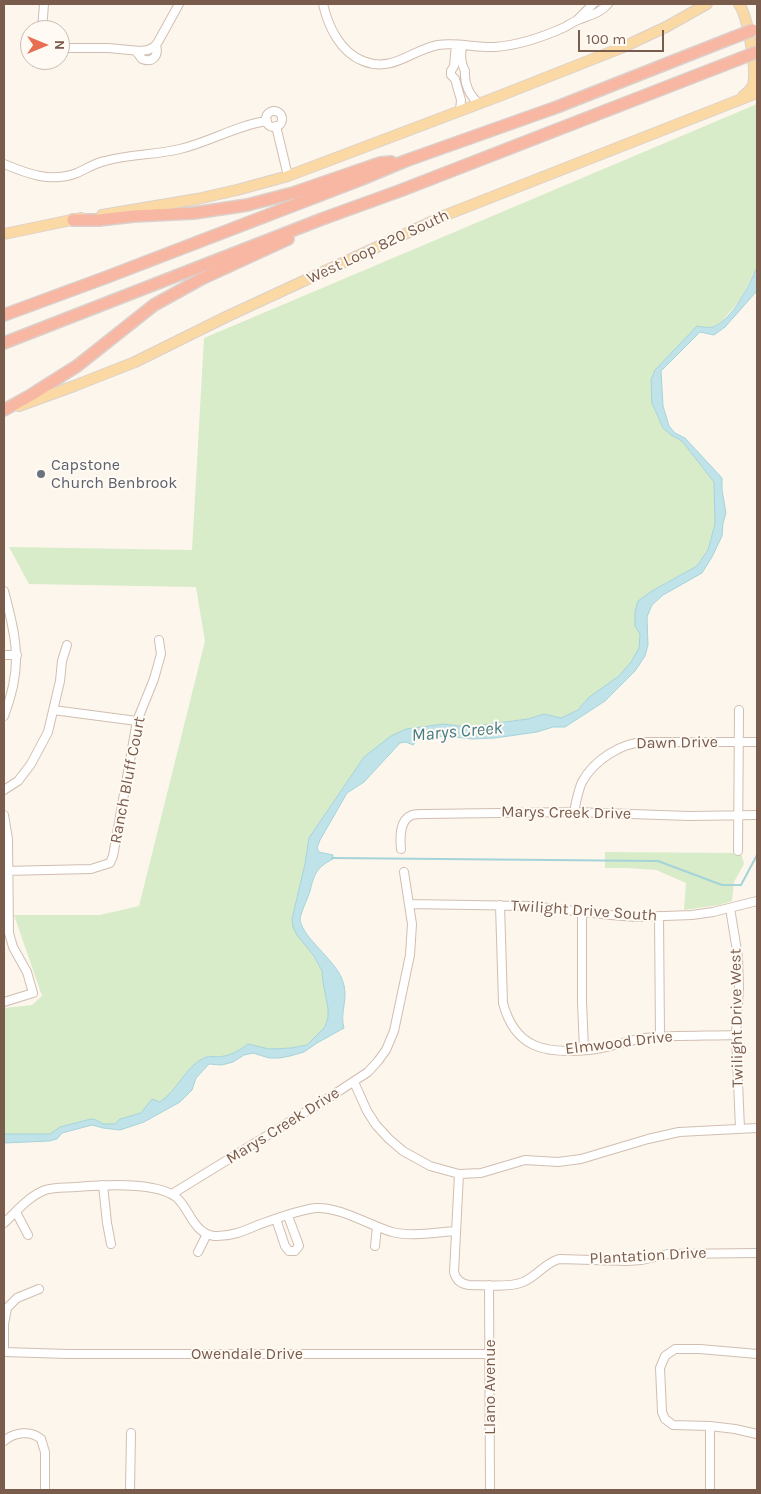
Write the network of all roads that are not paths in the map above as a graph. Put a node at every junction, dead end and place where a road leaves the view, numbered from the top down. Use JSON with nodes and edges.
{"nodes":[{"id":1,"x":44,"y":4,"type":"edge"},
{"id":2,"x":179,"y":4,"type":"edge"},
{"id":3,"x":323,"y":4,"type":"edge"},
{"id":4,"x":593,"y":4,"type":"edge"},
{"id":5,"x":608,"y":4,"type":"edge"},
{"id":6,"x":708,"y":4,"type":"edge"},
{"id":7,"x":739,"y":4,"type":"edge"},
{"id":8,"x":578,"y":19,"type":"junction"},
{"id":9,"x":43,"y":20,"type":"edge"},
{"id":10,"x":757,"y":28,"type":"edge"},
{"id":11,"x":459,"y":45,"type":"junction"},
{"id":12,"x":70,"y":48,"type":"edge"},
{"id":13,"x":757,"y":52,"type":"edge"},
{"id":14,"x":458,"y":66,"type":"junction"},
{"id":15,"x":464,"y":76,"type":"junction"},
{"id":16,"x":455,"y":79,"type":"junction"},
{"id":17,"x":757,"y":93,"type":"edge"},
{"id":18,"x":736,"y":101,"type":"junction"},
{"id":19,"x":480,"y":104,"type":"junction"},
{"id":20,"x":460,"y":111,"type":"junction"},
{"id":21,"x":267,"y":120,"type":"junction"},
{"id":22,"x":276,"y":126,"type":"junction"},
{"id":23,"x":405,"y":161,"type":"junction"},
{"id":24,"x":4,"y":164,"type":"edge"},
{"id":25,"x":288,"y":176,"type":"junction"},
{"id":26,"x":322,"y":219,"type":"junction"},
{"id":27,"x":73,"y":220,"type":"junction"},
{"id":28,"x":4,"y":234,"type":"edge"},
{"id":29,"x":4,"y":315,"type":"edge"},
{"id":30,"x":4,"y":343,"type":"edge"},
{"id":31,"x":4,"y":410,"type":"edge"},
{"id":32,"x":4,"y":591,"type":"edge"},
{"id":33,"x":159,"y":640,"type":"dead end"},
{"id":34,"x":67,"y":645,"type":"dead end"},
{"id":35,"x":17,"y":654,"type":"junction"},
{"id":36,"x":4,"y":656,"type":"edge"},
{"id":37,"x":54,"y":710,"type":"junction"},
{"id":38,"x":739,"y":710,"type":"dead end"},
{"id":39,"x":4,"y":716,"type":"edge"},
{"id":40,"x":137,"y":721,"type":"junction"},
{"id":41,"x":739,"y":742,"type":"junction"},
{"id":42,"x":757,"y":742,"type":"edge"},
{"id":43,"x":4,"y":790,"type":"edge"},
{"id":44,"x":574,"y":812,"type":"junction"},
{"id":45,"x":738,"y":814,"type":"junction"},
{"id":46,"x":4,"y":815,"type":"edge"},
{"id":47,"x":757,"y":815,"type":"edge"},
{"id":48,"x":401,"y":849,"type":"dead end"},
{"id":49,"x":738,"y":851,"type":"dead end"},
{"id":50,"x":6,"y":871,"type":"edge"},
{"id":51,"x":404,"y":872,"type":"dead end"},
{"id":52,"x":757,"y":901,"type":"edge"},
{"id":53,"x":409,"y":904,"type":"junction"},
{"id":54,"x":500,"y":905,"type":"junction"},
{"id":55,"x":730,"y":908,"type":"junction"},
{"id":56,"x":582,"y":912,"type":"junction"},
{"id":57,"x":659,"y":916,"type":"junction"},
{"id":58,"x":4,"y":1002,"type":"edge"},
{"id":59,"x":736,"y":1035,"type":"junction"},
{"id":60,"x":660,"y":1037,"type":"junction"},
{"id":61,"x":584,"y":1050,"type":"junction"},
{"id":62,"x":354,"y":1082,"type":"junction"},
{"id":63,"x":757,"y":1128,"type":"edge"},
{"id":64,"x":740,"y":1129,"type":"junction"},
{"id":65,"x":459,"y":1174,"type":"junction"},
{"id":66,"x":102,"y":1185,"type":"junction"},
{"id":67,"x":172,"y":1194,"type":"junction"},
{"id":68,"x":16,"y":1212,"type":"junction"},
{"id":69,"x":288,"y":1216,"type":"junction"},
{"id":70,"x":276,"y":1219,"type":"junction"},
{"id":71,"x":4,"y":1223,"type":"edge"},
{"id":72,"x":377,"y":1227,"type":"junction"},
{"id":73,"x":456,"y":1231,"type":"junction"},
{"id":74,"x":207,"y":1234,"type":"junction"},
{"id":75,"x":28,"y":1235,"type":"dead end"},
{"id":76,"x":111,"y":1244,"type":"dead end"},
{"id":77,"x":375,"y":1246,"type":"dead end"},
{"id":78,"x":198,"y":1252,"type":"dead end"},
{"id":79,"x":757,"y":1253,"type":"edge"},
{"id":80,"x":489,"y":1285,"type":"junction"},
{"id":81,"x":39,"y":1289,"type":"dead end"},
{"id":82,"x":4,"y":1352,"type":"edge"},
{"id":83,"x":490,"y":1354,"type":"junction"},
{"id":84,"x":757,"y":1354,"type":"edge"},
{"id":85,"x":710,"y":1426,"type":"junction"},
{"id":86,"x":131,"y":1433,"type":"dead end"},
{"id":87,"x":757,"y":1434,"type":"edge"},
{"id":88,"x":4,"y":1441,"type":"edge"},
{"id":89,"x":45,"y":1490,"type":"edge"},
{"id":90,"x":130,"y":1490,"type":"edge"},
{"id":91,"x":490,"y":1490,"type":"edge"},
{"id":92,"x":710,"y":1490,"type":"edge"}],
"edges":[{"from":1,"to":9,"type":"street"},
{"from":2,"to":12,"type":"street"},
{"from":3,"to":11,"type":"street"},
{"from":4,"to":8,"type":"street"},
{"from":5,"to":8,"type":"street"},
{"from":6,"to":19,"type":"main road"},
{"from":7,"to":18,"type":"main road"},
{"from":8,"to":11,"type":"street"},
{"from":10,"to":23,"type":"highway","bridge":true},
{"from":11,"to":14,"type":"street"},
{"from":13,"to":26,"type":"highway","bridge":true},
{"from":14,"to":15,"type":"street"},
{"from":14,"to":16,"type":"street"},
{"from":15,"to":16,"type":"street"},
{"from":15,"to":19,"type":"street"},
{"from":16,"to":20,"type":"street"},
{"from":17,"to":18,"type":"main road","name":"West Loop 820 South"},
{"from":18,"to":31,"type":"main road","name":"West Loop 820 South"},
{"from":19,"to":20,"type":"main road"},
{"from":20,"to":25,"type":"main road"},
{"from":21,"to":22,"type":"street"},
{"from":21,"to":22,"type":"street"},
{"from":21,"to":24,"type":"street"},
{"from":22,"to":25,"type":"street"},
{"from":23,"to":27,"type":"highway"},
{"from":23,"to":29,"type":"highway"},
{"from":25,"to":27,"type":"main road"},
{"from":26,"to":30,"type":"highway"},
{"from":26,"to":31,"type":"highway"},
{"from":27,"to":28,"type":"main road"},
{"from":32,"to":35,"type":"street"},
{"from":33,"to":40,"type":"street","name":"Ranch Bluff Court"},
{"from":34,"to":37,"type":"street"},
{"from":35,"to":36,"type":"street"},
{"from":35,"to":39,"type":"street"},
{"from":37,"to":40,"type":"street"},
{"from":37,"to":43,"type":"street"},
{"from":38,"to":41,"type":"street"},
{"from":40,"to":50,"type":"street","name":"Ranch Bluff Court"},
{"from":41,"to":42,"type":"street","name":"Dawn Drive"},
{"from":41,"to":44,"type":"street","name":"Dawn Drive"},
{"from":41,"to":45,"type":"street"},
{"from":44,"to":45,"type":"street","name":"Marys Creek Drive"},
{"from":44,"to":48,"type":"street","name":"Marys Creek Drive"},
{"from":45,"to":47,"type":"street","name":"Marys Creek Drive"},
{"from":45,"to":49,"type":"street"},
{"from":46,"to":50,"type":"street"},
{"from":50,"to":58,"type":"street"},
{"from":51,"to":53,"type":"street","name":"Marys Creek Drive"},
{"from":52,"to":55,"type":"street","name":"Twilight Drive South"},
{"from":53,"to":54,"type":"street","name":"Twilight Drive South"},
{"from":53,"to":62,"type":"street","name":"Marys Creek Drive"},
{"from":54,"to":56,"type":"street","name":"Twilight Drive South"},
{"from":54,"to":61,"type":"street","name":"Elmwood Drive"},
{"from":55,"to":57,"type":"street","name":"Twilight Drive South"},
{"from":55,"to":59,"type":"street","name":"Twilight Drive West"},
{"from":56,"to":57,"type":"street","name":"Twilight Drive South"},
{"from":56,"to":61,"type":"street"},
{"from":57,"to":60,"type":"street"},
{"from":59,"to":60,"type":"street","name":"Elmwood Drive"},
{"from":59,"to":64,"type":"street","name":"Twilight Drive West"},
{"from":60,"to":61,"type":"street","name":"Elmwood Drive"},
{"from":62,"to":65,"type":"street"},
{"from":62,"to":67,"type":"street","name":"Marys Creek Drive"},
{"from":63,"to":64,"type":"street"},
{"from":64,"to":65,"type":"street"},
{"from":65,"to":73,"type":"street"},
{"from":66,"to":67,"type":"street"},
{"from":66,"to":68,"type":"street"},
{"from":66,"to":76,"type":"street"},
{"from":67,"to":74,"type":"street"},
{"from":68,"to":71,"type":"street"},
{"from":68,"to":75,"type":"street"},
{"from":69,"to":70,"type":"street"},
{"from":69,"to":70,"type":"street"},
{"from":69,"to":72,"type":"street"},
{"from":70,"to":74,"type":"street"},
{"from":72,"to":73,"type":"street"},
{"from":72,"to":77,"type":"street"},
{"from":73,"to":80,"type":"street","name":"Plantation Drive"},
{"from":74,"to":78,"type":"street"},
{"from":79,"to":80,"type":"street","name":"Plantation Drive"},
{"from":80,"to":83,"type":"street","name":"Llano Avenue"},
{"from":81,"to":82,"type":"street"},
{"from":82,"to":83,"type":"street","name":"Owendale Drive"},
{"from":83,"to":91,"type":"street","name":"Llano Avenue"},
{"from":84,"to":85,"type":"street"},
{"from":85,"to":87,"type":"street"},
{"from":85,"to":92,"type":"street"},
{"from":86,"to":90,"type":"street"},
{"from":88,"to":89,"type":"street"}]}
